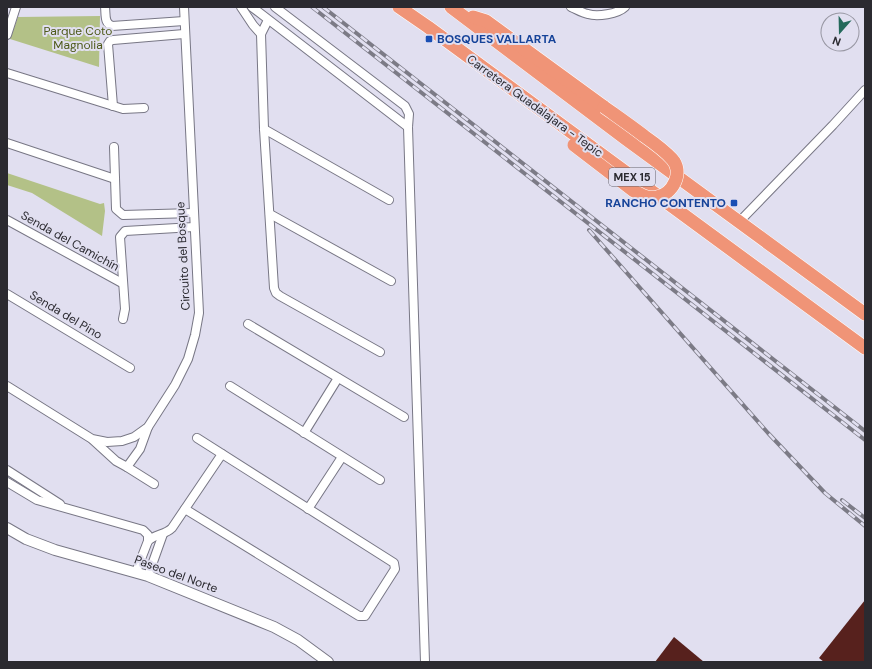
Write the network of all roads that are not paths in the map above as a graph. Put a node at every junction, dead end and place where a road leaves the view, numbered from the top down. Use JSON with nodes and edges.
{"nodes":[{"id":1,"x":16,"y":7,"type":"edge"},
{"id":2,"x":105,"y":7,"type":"edge"},
{"id":3,"x":184,"y":7,"type":"edge"},
{"id":4,"x":241,"y":7,"type":"edge"},
{"id":5,"x":252,"y":7,"type":"edge"},
{"id":6,"x":274,"y":7,"type":"edge"},
{"id":7,"x":399,"y":7,"type":"edge"},
{"id":8,"x":571,"y":7,"type":"edge"},
{"id":9,"x":625,"y":7,"type":"edge"},
{"id":10,"x":458,"y":10,"type":"edge"},
{"id":11,"x":268,"y":20,"type":"junction"},
{"id":12,"x":184,"y":21,"type":"junction"},
{"id":13,"x":184,"y":34,"type":"junction"},
{"id":14,"x":261,"y":34,"type":"junction"},
{"id":15,"x":7,"y":35,"type":"edge"},
{"id":16,"x":451,"y":44,"type":"junction"},
{"id":17,"x":7,"y":72,"type":"edge"},
{"id":18,"x":865,"y":90,"type":"edge"},
{"id":19,"x":113,"y":106,"type":"junction"},
{"id":20,"x":144,"y":108,"type":"dead end"},
{"id":21,"x":408,"y":127,"type":"junction"},
{"id":22,"x":264,"y":129,"type":"junction"},
{"id":23,"x":7,"y":143,"type":"edge"},
{"id":24,"x":114,"y":147,"type":"dead end"},
{"id":25,"x":115,"y":179,"type":"junction"},
{"id":26,"x":389,"y":200,"type":"dead end"},
{"id":27,"x":193,"y":213,"type":"junction"},
{"id":28,"x":270,"y":214,"type":"junction"},
{"id":29,"x":7,"y":220,"type":"edge"},
{"id":30,"x":739,"y":222,"type":"junction"},
{"id":31,"x":194,"y":226,"type":"junction"},
{"id":32,"x":391,"y":281,"type":"dead end"},
{"id":33,"x":122,"y":283,"type":"junction"},
{"id":34,"x":7,"y":294,"type":"edge"},
{"id":35,"x":865,"y":314,"type":"edge"},
{"id":36,"x":123,"y":319,"type":"dead end"},
{"id":37,"x":248,"y":324,"type":"dead end"},
{"id":38,"x":865,"y":348,"type":"edge"},
{"id":39,"x":380,"y":352,"type":"dead end"},
{"id":40,"x":130,"y":368,"type":"dead end"},
{"id":41,"x":338,"y":378,"type":"junction"},
{"id":42,"x":7,"y":386,"type":"edge"},
{"id":43,"x":230,"y":386,"type":"dead end"},
{"id":44,"x":404,"y":418,"type":"dead end"},
{"id":45,"x":148,"y":427,"type":"junction"},
{"id":46,"x":304,"y":433,"type":"junction"},
{"id":47,"x":197,"y":438,"type":"dead end"},
{"id":48,"x":92,"y":439,"type":"junction"},
{"id":49,"x":222,"y":454,"type":"junction"},
{"id":50,"x":342,"y":456,"type":"junction"},
{"id":51,"x":127,"y":467,"type":"junction"},
{"id":52,"x":7,"y":470,"type":"edge"},
{"id":53,"x":380,"y":480,"type":"dead end"},
{"id":54,"x":7,"y":482,"type":"edge"},
{"id":55,"x":154,"y":484,"type":"dead end"},
{"id":56,"x":66,"y":507,"type":"junction"},
{"id":57,"x":185,"y":509,"type":"junction"},
{"id":58,"x":308,"y":509,"type":"junction"},
{"id":59,"x":7,"y":528,"type":"edge"},
{"id":60,"x":163,"y":534,"type":"junction"},
{"id":61,"x":148,"y":541,"type":"junction"},
{"id":62,"x":136,"y":572,"type":"junction"},
{"id":63,"x":148,"y":576,"type":"junction"},
{"id":64,"x":328,"y":662,"type":"edge"},
{"id":65,"x":424,"y":662,"type":"edge"}],
"edges":[{"from":1,"to":15,"type":"street"},
{"from":2,"to":12,"type":"street"},
{"from":3,"to":12,"type":"street","name":"Circuito del Bosque"},
{"from":4,"to":14,"type":"street"},
{"from":5,"to":11,"type":"street"},
{"from":6,"to":21,"type":"street"},
{"from":7,"to":16,"type":"highway","name":"Carretera Guadalajara - Tepic","number":"MEX 15"},
{"from":8,"to":9,"type":"street"},
{"from":10,"to":16,"type":"highway","bridge":true},
{"from":10,"to":30,"type":"highway","number":"MEX 15"},
{"from":11,"to":14,"type":"street"},
{"from":11,"to":21,"type":"street"},
{"from":12,"to":13,"type":"street","name":"Circuito del Bosque"},
{"from":13,"to":19,"type":"street"},
{"from":13,"to":27,"type":"street","name":"Circuito del Bosque"},
{"from":14,"to":22,"type":"street"},
{"from":16,"to":38,"type":"highway","name":"Carretera Guadalajara - Tepic","number":"MEX 15"},
{"from":17,"to":19,"type":"street"},
{"from":18,"to":30,"type":"street"},
{"from":19,"to":20,"type":"street"},
{"from":21,"to":65,"type":"street"},
{"from":22,"to":26,"type":"street"},
{"from":22,"to":28,"type":"street"},
{"from":23,"to":25,"type":"street"},
{"from":24,"to":25,"type":"street"},
{"from":25,"to":27,"type":"street"},
{"from":27,"to":31,"type":"street","name":"Circuito del Bosque"},
{"from":28,"to":32,"type":"street"},
{"from":28,"to":39,"type":"street"},
{"from":29,"to":33,"type":"street","name":"Senda del Camichín"},
{"from":30,"to":35,"type":"highway","number":"MEX 15"},
{"from":31,"to":33,"type":"street","name":"Senda del Camichín"},
{"from":31,"to":45,"type":"street","name":"Circuito del Bosque"},
{"from":33,"to":36,"type":"street","name":"Senda del Camichín"},
{"from":34,"to":40,"type":"street","name":"Senda del Pino"},
{"from":37,"to":41,"type":"street"},
{"from":41,"to":44,"type":"street"},
{"from":41,"to":46,"type":"street"},
{"from":42,"to":48,"type":"street","name":"Circuito del Bosque"},
{"from":43,"to":46,"type":"street"},
{"from":45,"to":48,"type":"street","name":"Circuito del Bosque"},
{"from":45,"to":51,"type":"street"},
{"from":46,"to":50,"type":"street"},
{"from":47,"to":49,"type":"street"},
{"from":48,"to":51,"type":"street"},
{"from":49,"to":57,"type":"street"},
{"from":49,"to":58,"type":"street"},
{"from":50,"to":53,"type":"street"},
{"from":50,"to":58,"type":"street"},
{"from":51,"to":55,"type":"street"},
{"from":52,"to":56,"type":"street"},
{"from":54,"to":56,"type":"street"},
{"from":56,"to":61,"type":"street"},
{"from":57,"to":58,"type":"street"},
{"from":57,"to":60,"type":"street"},
{"from":59,"to":62,"type":"street","name":"Paseo del Norte"},
{"from":60,"to":61,"type":"street"},
{"from":60,"to":63,"type":"street"},
{"from":61,"to":62,"type":"street"},
{"from":62,"to":63,"type":"street","name":"Paseo del Norte"},
{"from":63,"to":64,"type":"street","name":"Paseo del Norte"}]}
